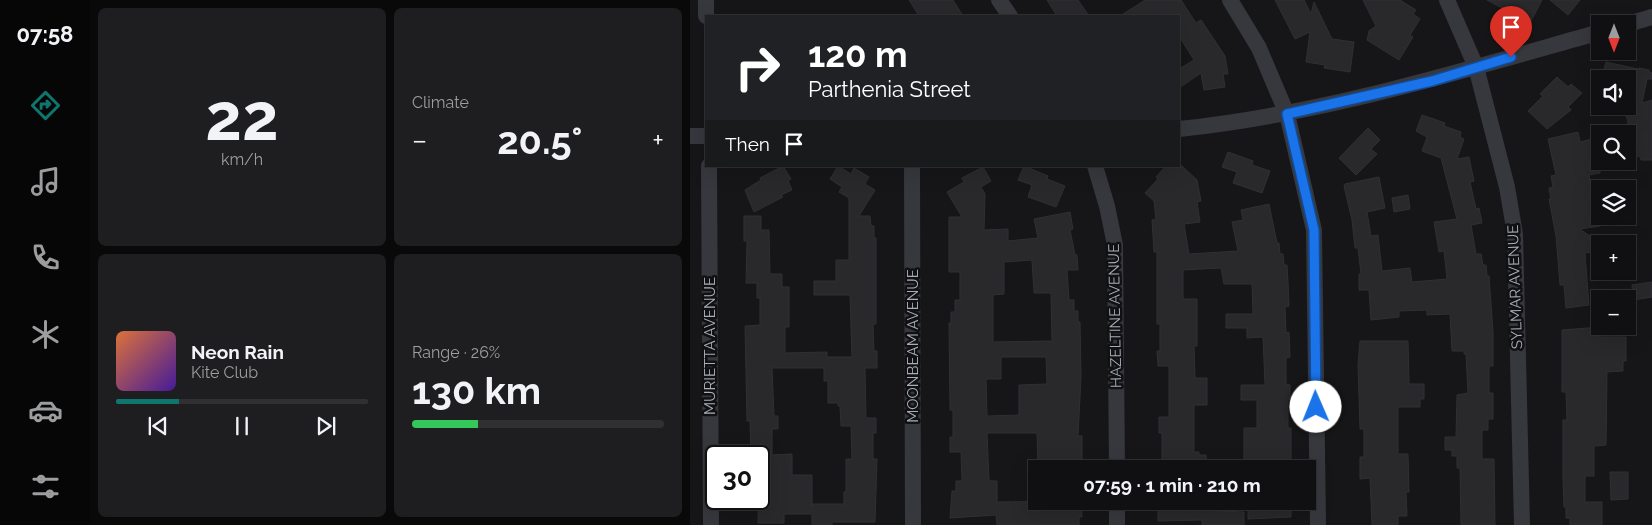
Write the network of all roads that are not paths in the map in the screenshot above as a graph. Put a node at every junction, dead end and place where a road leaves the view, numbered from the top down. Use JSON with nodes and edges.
{"nodes":[{"id":1,"x":706,"y":0,"type":"edge"},
{"id":2,"x":999,"y":0,"type":"edge"},
{"id":3,"x":1230,"y":0,"type":"edge"},
{"id":4,"x":1446,"y":0,"type":"edge"},
{"id":5,"x":706,"y":15,"type":"edge"},
{"id":6,"x":1009,"y":15,"type":"edge"},
{"id":7,"x":1652,"y":17,"type":"edge"},
{"id":8,"x":1636,"y":22,"type":"edge"},
{"id":9,"x":1591,"y":35,"type":"edge"},
{"id":10,"x":1476,"y":67,"type":"junction"},
{"id":11,"x":1287,"y":114,"type":"junction"},
{"id":12,"x":1180,"y":129,"type":"edge"},
{"id":13,"x":690,"y":136,"type":"edge"},
{"id":14,"x":705,"y":136,"type":"edge"},
{"id":15,"x":709,"y":167,"type":"edge"},
{"id":16,"x":912,"y":167,"type":"edge"},
{"id":17,"x":1095,"y":167,"type":"edge"},
{"id":18,"x":1117,"y":460,"type":"edge"},
{"id":19,"x":1117,"y":510,"type":"edge"},
{"id":20,"x":711,"y":525,"type":"edge"},
{"id":21,"x":913,"y":525,"type":"edge"},
{"id":22,"x":1117,"y":525,"type":"edge"},
{"id":23,"x":1318,"y":525,"type":"edge"},
{"id":24,"x":1522,"y":525,"type":"edge"}],
"edges":[{"from":1,"to":5,"type":"street"},
{"from":2,"to":6,"type":"street"},
{"from":3,"to":11,"type":"street"},
{"from":4,"to":10,"type":"street","name":"SYLMAR AVENUE"},
{"from":7,"to":8,"type":"street"},
{"from":9,"to":10,"type":"street"},
{"from":10,"to":11,"type":"street"},
{"from":10,"to":24,"type":"street","name":"SYLMAR AVENUE"},
{"from":11,"to":12,"type":"street"},
{"from":11,"to":23,"type":"street"},
{"from":13,"to":14,"type":"street"},
{"from":15,"to":20,"type":"street","name":"MURIETTA AVENUE"},
{"from":16,"to":21,"type":"street","name":"MOONBEAM AVENUE"},
{"from":17,"to":18,"type":"street","name":"HAZELTINE AVENUE"},
{"from":19,"to":22,"type":"street"}]}
